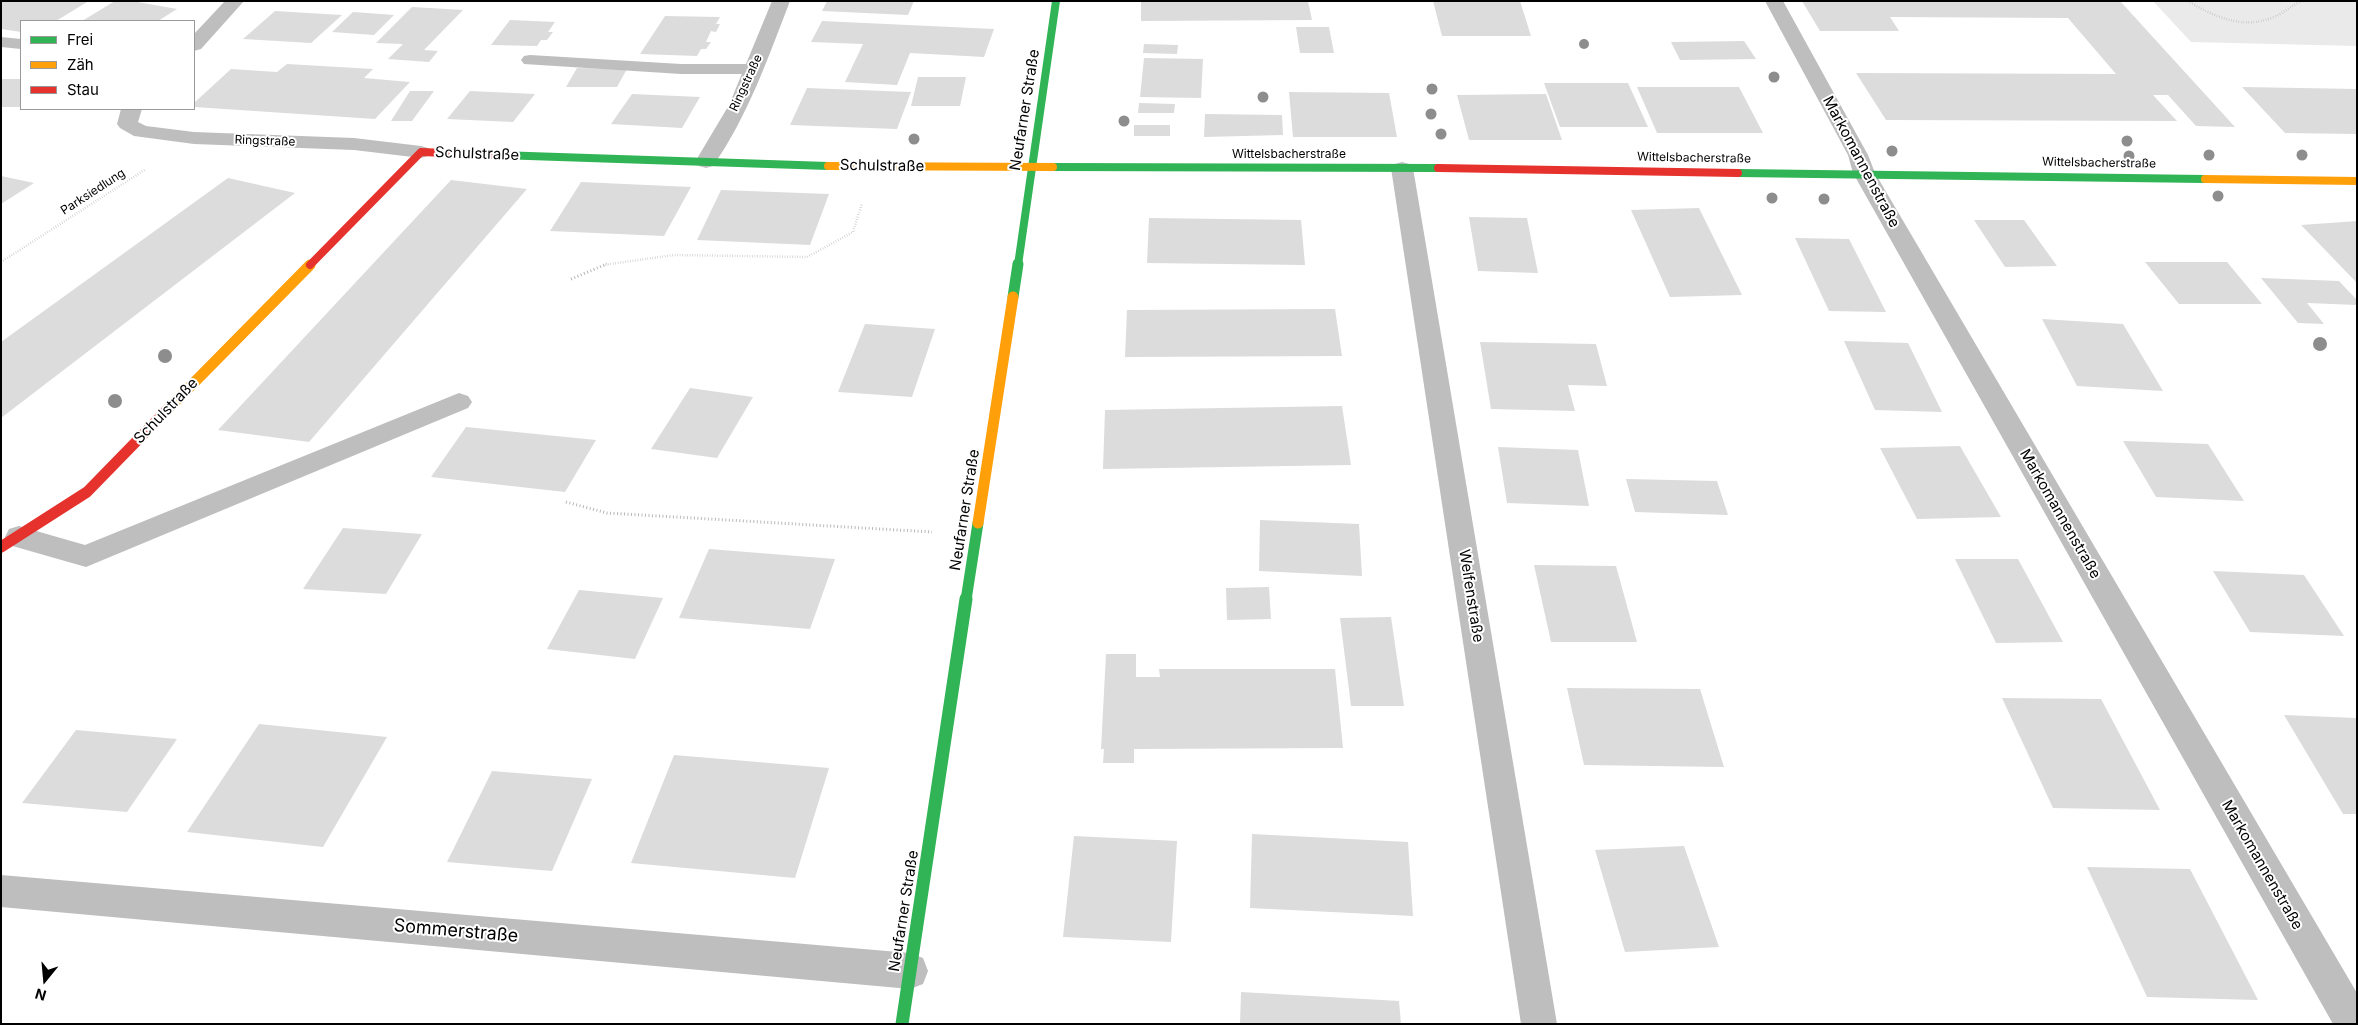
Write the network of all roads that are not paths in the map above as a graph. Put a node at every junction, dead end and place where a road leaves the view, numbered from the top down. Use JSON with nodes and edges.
{"nodes":[{"id":1,"x":235,"y":1,"type":"edge"},
{"id":2,"x":781,"y":1,"type":"edge"},
{"id":3,"x":1056,"y":1,"type":"edge"},
{"id":4,"x":1774,"y":1,"type":"edge"},
{"id":5,"x":1,"y":42,"type":"edge"},
{"id":6,"x":20,"y":44,"type":"edge"},
{"id":7,"x":195,"y":44,"type":"edge"},
{"id":8,"x":530,"y":60,"type":"dead end"},
{"id":9,"x":754,"y":69,"type":"junction"},
{"id":10,"x":131,"y":110,"type":"edge"},
{"id":11,"x":421,"y":152,"type":"junction"},
{"id":12,"x":706,"y":162,"type":"junction"},
{"id":13,"x":1032,"y":167,"type":"junction"},
{"id":14,"x":1402,"y":168,"type":"junction"},
{"id":15,"x":1864,"y":173,"type":"junction"},
{"id":16,"x":2357,"y":182,"type":"edge"},
{"id":17,"x":460,"y":402,"type":"dead end"},
{"id":18,"x":10,"y":542,"type":"edge"},
{"id":19,"x":1,"y":891,"type":"edge"},
{"id":20,"x":910,"y":971,"type":"junction"},
{"id":21,"x":902,"y":1024,"type":"edge"},
{"id":22,"x":1539,"y":1024,"type":"edge"},
{"id":23,"x":2354,"y":1024,"type":"edge"}],
"edges":[{"from":1,"to":7,"type":"street"},
{"from":2,"to":9,"type":"street","name":"Ringstraße"},
{"from":3,"to":13,"type":"street","name":"Neufarner Straße"},
{"from":4,"to":15,"type":"street","name":"Markomannenstraße"},
{"from":5,"to":6,"type":"lane"},
{"from":8,"to":9,"type":"lane"},
{"from":9,"to":12,"type":"street","name":"Ringstraße"},
{"from":10,"to":11,"type":"street","name":"Ringstraße"},
{"from":11,"to":12,"type":"street","name":"Schulstraße"},
{"from":11,"to":18,"type":"street","name":"Schulstraße"},
{"from":12,"to":13,"type":"street","name":"Schulstraße"},
{"from":13,"to":14,"type":"street","name":"Wittelsbacherstraße"},
{"from":13,"to":20,"type":"street","name":"Neufarner Straße"},
{"from":14,"to":15,"type":"street","name":"Wittelsbacherstraße"},
{"from":14,"to":22,"type":"street","name":"Welfenstraße"},
{"from":15,"to":16,"type":"street","name":"Wittelsbacherstraße"},
{"from":15,"to":23,"type":"street","name":"Markomannenstraße"},
{"from":17,"to":18,"type":"street","name":"Schulstraße"},
{"from":19,"to":20,"type":"street","name":"Sommerstraße"},
{"from":20,"to":21,"type":"street","name":"Neufarner Straße"}]}
